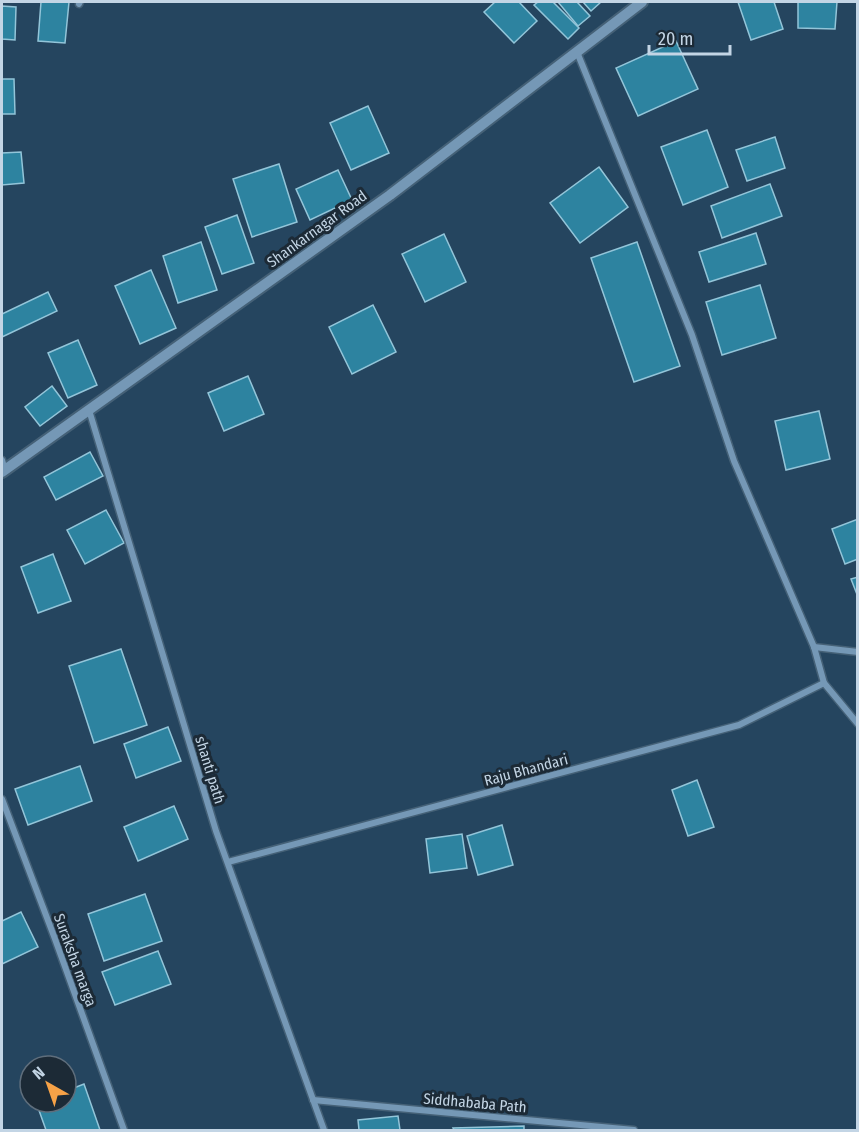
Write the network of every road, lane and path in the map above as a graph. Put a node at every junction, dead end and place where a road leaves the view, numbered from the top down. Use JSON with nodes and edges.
{"nodes":[{"id":1,"x":642,"y":2,"type":"edge"},
{"id":2,"x":576,"y":52,"type":"junction"},
{"id":3,"x":89,"y":410,"type":"junction"},
{"id":4,"x":3,"y":467,"type":"edge"},
{"id":5,"x":814,"y":647,"type":"junction"},
{"id":6,"x":858,"y":652,"type":"edge"},
{"id":7,"x":824,"y":683,"type":"junction"},
{"id":8,"x":858,"y":724,"type":"edge"},
{"id":9,"x":2,"y":799,"type":"edge"},
{"id":10,"x":228,"y":862,"type":"junction"},
{"id":11,"x":313,"y":1100,"type":"junction"},
{"id":12,"x":124,"y":1131,"type":"edge"},
{"id":13,"x":324,"y":1131,"type":"edge"},
{"id":14,"x":634,"y":1131,"type":"edge"}],
"edges":[{"from":1,"to":2,"type":"street","name":"Shankarnagar Road"},
{"from":2,"to":3,"type":"street","name":"Shankarnagar Road"},
{"from":2,"to":5,"type":"street"},
{"from":3,"to":4,"type":"street","name":"Shankarnagar Road"},
{"from":3,"to":10,"type":"street","name":"shanti path"},
{"from":5,"to":6,"type":"street"},
{"from":5,"to":7,"type":"street"},
{"from":7,"to":8,"type":"street"},
{"from":7,"to":10,"type":"street","name":"Raju Bhandari"},
{"from":9,"to":12,"type":"street","name":"Suraksha marga"},
{"from":10,"to":11,"type":"street","name":"shanti path"},
{"from":11,"to":13,"type":"street","name":"shanti path"},
{"from":11,"to":14,"type":"street","name":"Siddhababa Path"}]}
